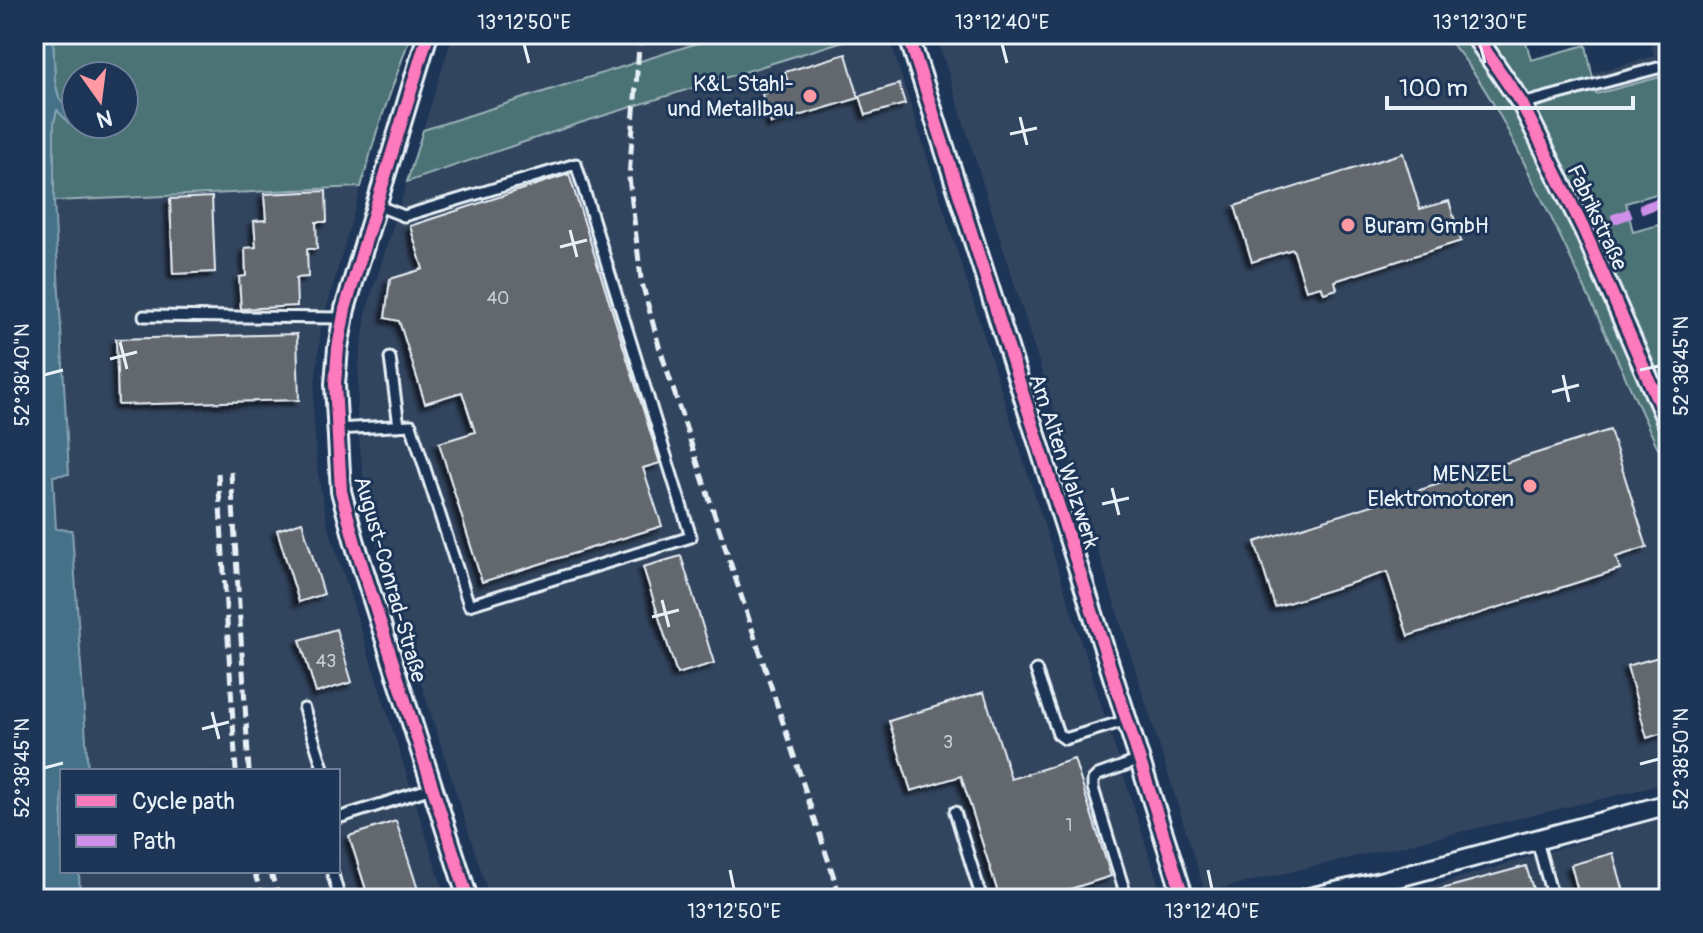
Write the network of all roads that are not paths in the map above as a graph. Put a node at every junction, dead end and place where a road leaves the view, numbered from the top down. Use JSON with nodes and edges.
{"nodes":[{"id":1,"x":428,"y":34,"type":"edge"},
{"id":2,"x":908,"y":34,"type":"edge"},
{"id":3,"x":1474,"y":34,"type":"edge"},
{"id":4,"x":1669,"y":65,"type":"edge"},
{"id":5,"x":1522,"y":104,"type":"junction"},
{"id":6,"x":376,"y":205,"type":"junction"},
{"id":7,"x":144,"y":316,"type":"dead end"},
{"id":8,"x":343,"y":318,"type":"junction"},
{"id":9,"x":390,"y":358,"type":"dead end"},
{"id":10,"x":399,"y":426,"type":"junction"},
{"id":11,"x":1669,"y":426,"type":"edge"},
{"id":12,"x":336,"y":429,"type":"junction"},
{"id":13,"x":1036,"y":670,"type":"dead end"},
{"id":14,"x":304,"y":709,"type":"dead end"},
{"id":15,"x":1127,"y":720,"type":"junction"},
{"id":16,"x":1140,"y":760,"type":"junction"},
{"id":17,"x":323,"y":769,"type":"edge"},
{"id":18,"x":432,"y":788,"type":"junction"},
{"id":19,"x":1669,"y":804,"type":"edge"},
{"id":20,"x":955,"y":812,"type":"dead end"},
{"id":21,"x":340,"y":816,"type":"edge"},
{"id":22,"x":1537,"y":841,"type":"junction"},
{"id":23,"x":333,"y":873,"type":"edge"},
{"id":24,"x":1383,"y":891,"type":"edge"},
{"id":25,"x":340,"y":899,"type":"edge"},
{"id":26,"x":468,"y":899,"type":"edge"},
{"id":27,"x":982,"y":899,"type":"edge"},
{"id":28,"x":1127,"y":899,"type":"edge"},
{"id":29,"x":1184,"y":899,"type":"edge"},
{"id":30,"x":1305,"y":899,"type":"edge"},
{"id":31,"x":1553,"y":899,"type":"edge"}],
"edges":[{"from":1,"to":6,"type":"street","name":"August-Conrad-Straße"},
{"from":2,"to":15,"type":"street","name":"Am Alten Walzwerk"},
{"from":3,"to":5,"type":"street","name":"Fabrikstraße"},
{"from":4,"to":5,"type":"lane"},
{"from":5,"to":11,"type":"street","name":"Fabrikstraße"},
{"from":6,"to":8,"type":"street","name":"August-Conrad-Straße"},
{"from":6,"to":10,"type":"lane"},
{"from":7,"to":8,"type":"lane"},
{"from":8,"to":12,"type":"street","name":"August-Conrad-Straße"},
{"from":9,"to":10,"type":"lane"},
{"from":10,"to":12,"type":"lane"},
{"from":12,"to":18,"type":"street","name":"August-Conrad-Straße"},
{"from":13,"to":15,"type":"lane"},
{"from":14,"to":17,"type":"lane"},
{"from":15,"to":16,"type":"street","name":"Am Alten Walzwerk"},
{"from":16,"to":28,"type":"lane"},
{"from":16,"to":29,"type":"street","name":"Am Alten Walzwerk"},
{"from":18,"to":21,"type":"lane"},
{"from":18,"to":26,"type":"street","name":"August-Conrad-Straße"},
{"from":19,"to":22,"type":"street"},
{"from":20,"to":27,"type":"lane"},
{"from":22,"to":24,"type":"street"},
{"from":22,"to":31,"type":"lane"},
{"from":23,"to":25,"type":"lane"},
{"from":24,"to":30,"type":"street"}]}
